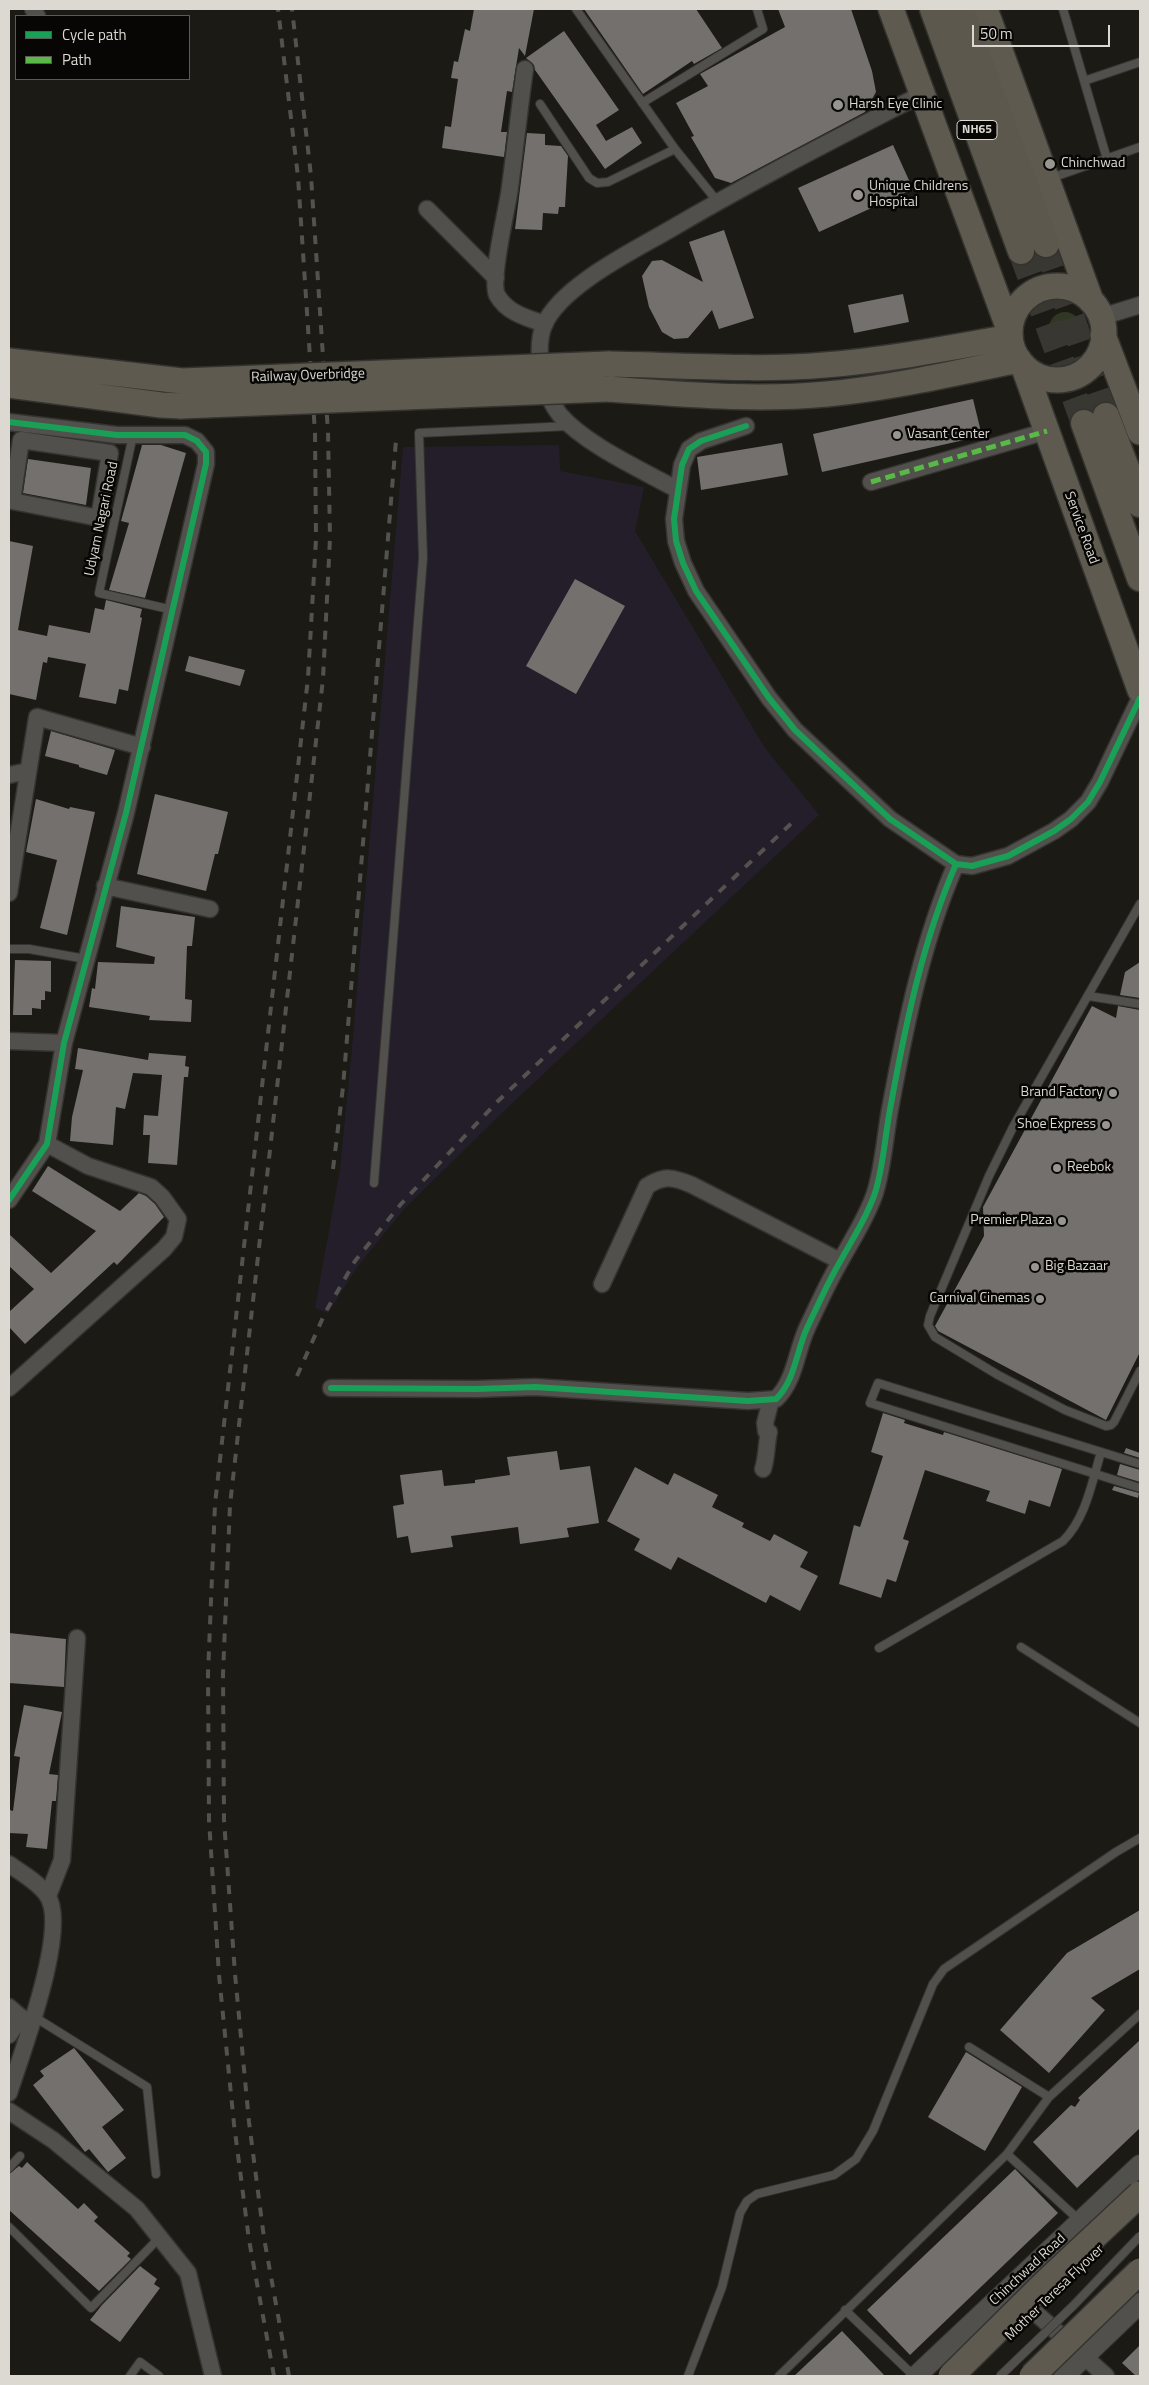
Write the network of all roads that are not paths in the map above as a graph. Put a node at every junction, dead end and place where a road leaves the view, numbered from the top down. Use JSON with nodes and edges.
{"nodes":[{"id":1,"x":576,"y":9,"type":"edge"},
{"id":2,"x":757,"y":9,"type":"edge"},
{"id":3,"x":891,"y":9,"type":"edge"},
{"id":4,"x":933,"y":9,"type":"edge"},
{"id":5,"x":960,"y":9,"type":"edge"},
{"id":6,"x":985,"y":9,"type":"edge"},
{"id":7,"x":1063,"y":9,"type":"edge"},
{"id":8,"x":1140,"y":62,"type":"edge"},
{"id":9,"x":525,"y":69,"type":"dead end"},
{"id":10,"x":1084,"y":81,"type":"junction"},
{"id":11,"x":922,"y":94,"type":"junction"},
{"id":12,"x":642,"y":103,"type":"junction"},
{"id":13,"x":540,"y":104,"type":"dead end"},
{"id":14,"x":1140,"y":146,"type":"edge"},
{"id":15,"x":675,"y":149,"type":"junction"},
{"id":16,"x":1107,"y":158,"type":"junction"},
{"id":17,"x":1047,"y":180,"type":"junction"},
{"id":18,"x":717,"y":201,"type":"junction"},
{"id":19,"x":427,"y":209,"type":"dead end"},
{"id":20,"x":1046,"y":244,"type":"tunnel mouth"},
{"id":21,"x":1021,"y":252,"type":"tunnel mouth"},
{"id":22,"x":496,"y":278,"type":"junction"},
{"id":23,"x":1140,"y":305,"type":"edge"},
{"id":24,"x":1098,"y":318,"type":"junction"},
{"id":25,"x":545,"y":324,"type":"junction"},
{"id":26,"x":1010,"y":334,"type":"junction"},
{"id":27,"x":9,"y":361,"type":"edge"},
{"id":28,"x":1021,"y":362,"type":"junction"},
{"id":29,"x":9,"y":386,"type":"edge"},
{"id":30,"x":9,"y":422,"type":"edge"},
{"id":31,"x":572,"y":426,"type":"junction"},
{"id":32,"x":746,"y":426,"type":"dead end"},
{"id":33,"x":1047,"y":431,"type":"junction"},
{"id":34,"x":1140,"y":432,"type":"edge"},
{"id":35,"x":133,"y":435,"type":"junction"},
{"id":36,"x":57,"y":437,"type":"junction"},
{"id":37,"x":871,"y":482,"type":"dead end"},
{"id":38,"x":678,"y":490,"type":"junction"},
{"id":39,"x":1140,"y":504,"type":"edge"},
{"id":40,"x":1140,"y":578,"type":"edge"},
{"id":41,"x":173,"y":610,"type":"junction"},
{"id":42,"x":1140,"y":690,"type":"edge"},
{"id":43,"x":1140,"y":698,"type":"edge"},
{"id":44,"x":142,"y":747,"type":"junction"},
{"id":45,"x":28,"y":771,"type":"junction"},
{"id":46,"x":9,"y":775,"type":"edge"},
{"id":47,"x":956,"y":864,"type":"junction"},
{"id":48,"x":105,"y":886,"type":"junction"},
{"id":49,"x":9,"y":893,"type":"edge"},
{"id":50,"x":1140,"y":904,"type":"edge"},
{"id":51,"x":210,"y":909,"type":"dead end"},
{"id":52,"x":9,"y":949,"type":"edge"},
{"id":53,"x":86,"y":959,"type":"junction"},
{"id":54,"x":1088,"y":996,"type":"junction"},
{"id":55,"x":1140,"y":1004,"type":"edge"},
{"id":56,"x":9,"y":1041,"type":"edge"},
{"id":57,"x":64,"y":1043,"type":"junction"},
{"id":58,"x":47,"y":1144,"type":"junction"},
{"id":59,"x":374,"y":1183,"type":"dead end"},
{"id":60,"x":9,"y":1200,"type":"edge"},
{"id":61,"x":840,"y":1261,"type":"junction"},
{"id":62,"x":602,"y":1284,"type":"dead end"},
{"id":63,"x":1140,"y":1371,"type":"edge"},
{"id":64,"x":9,"y":1388,"type":"edge"},
{"id":65,"x":330,"y":1388,"type":"dead end"},
{"id":66,"x":771,"y":1400,"type":"junction"},
{"id":67,"x":1101,"y":1452,"type":"junction"},
{"id":68,"x":1140,"y":1464,"type":"edge"},
{"id":69,"x":763,"y":1469,"type":"dead end"},
{"id":70,"x":1094,"y":1473,"type":"junction"},
{"id":71,"x":1140,"y":1488,"type":"edge"},
{"id":72,"x":77,"y":1638,"type":"dead end"},
{"id":73,"x":1021,"y":1647,"type":"dead end"},
{"id":74,"x":879,"y":1648,"type":"dead end"},
{"id":75,"x":1140,"y":1723,"type":"edge"},
{"id":76,"x":1140,"y":1838,"type":"edge"},
{"id":77,"x":9,"y":1864,"type":"edge"},
{"id":78,"x":48,"y":1896,"type":"junction"},
{"id":79,"x":1140,"y":2014,"type":"edge"},
{"id":80,"x":23,"y":2016,"type":"edge"},
{"id":81,"x":9,"y":2035,"type":"edge"},
{"id":82,"x":969,"y":2048,"type":"dead end"},
{"id":83,"x":12,"y":2071,"type":"edge"},
{"id":84,"x":9,"y":2093,"type":"edge"},
{"id":85,"x":1049,"y":2097,"type":"junction"},
{"id":86,"x":9,"y":2111,"type":"edge"},
{"id":87,"x":1007,"y":2154,"type":"junction"},
{"id":88,"x":20,"y":2156,"type":"dead end"},
{"id":89,"x":1140,"y":2165,"type":"edge"},
{"id":90,"x":9,"y":2168,"type":"edge"},
{"id":91,"x":156,"y":2174,"type":"dead end"},
{"id":92,"x":1140,"y":2194,"type":"edge"},
{"id":93,"x":1140,"y":2210,"type":"edge"},
{"id":94,"x":1080,"y":2221,"type":"junction"},
{"id":95,"x":9,"y":2227,"type":"edge"},
{"id":96,"x":1140,"y":2236,"type":"edge"},
{"id":97,"x":160,"y":2238,"type":"junction"},
{"id":98,"x":1140,"y":2271,"type":"edge"},
{"id":99,"x":1140,"y":2284,"type":"edge"},
{"id":100,"x":1008,"y":2289,"type":"junction"},
{"id":101,"x":1140,"y":2303,"type":"edge"},
{"id":102,"x":845,"y":2310,"type":"junction"},
{"id":103,"x":1085,"y":2356,"type":"junction"},
{"id":104,"x":130,"y":2376,"type":"edge"},
{"id":105,"x":159,"y":2376,"type":"edge"},
{"id":106,"x":213,"y":2376,"type":"edge"},
{"id":107,"x":688,"y":2376,"type":"edge"},
{"id":108,"x":779,"y":2376,"type":"edge"},
{"id":109,"x":915,"y":2376,"type":"edge"},
{"id":110,"x":951,"y":2376,"type":"edge"},
{"id":111,"x":969,"y":2376,"type":"edge"},
{"id":112,"x":1000,"y":2376,"type":"edge"},
{"id":113,"x":1032,"y":2376,"type":"edge"},
{"id":114,"x":1046,"y":2376,"type":"edge"},
{"id":115,"x":1064,"y":2376,"type":"edge"},
{"id":116,"x":1106,"y":2376,"type":"edge"}],
"edges":[{"from":1,"to":12,"type":"lane"},
{"from":2,"to":12,"type":"lane"},
{"from":3,"to":11,"type":"main road"},
{"from":4,"to":21,"type":"highway","number":"NH65"},
{"from":5,"to":20,"type":"highway","number":"NH65"},
{"from":6,"to":17,"type":"main road"},
{"from":7,"to":10,"type":"lane"},
{"from":8,"to":10,"type":"lane"},
{"from":9,"to":22,"type":"street"},
{"from":10,"to":16,"type":"lane"},
{"from":11,"to":18,"type":"street"},
{"from":11,"to":26,"type":"main road"},
{"from":12,"to":15,"type":"lane"},
{"from":13,"to":15,"type":"lane"},
{"from":14,"to":16,"type":"lane"},
{"from":15,"to":18,"type":"lane"},
{"from":16,"to":17,"type":"lane"},
{"from":17,"to":24,"type":"main road"},
{"from":18,"to":25,"type":"street"},
{"from":19,"to":22,"type":"street"},
{"from":22,"to":25,"type":"street"},
{"from":23,"to":24,"type":"street"},
{"from":24,"to":26,"type":"main road"},
{"from":24,"to":28,"type":"main road"},
{"from":24,"to":34,"type":"main road"},
{"from":25,"to":31,"type":"street"},
{"from":26,"to":27,"type":"main road","name":"Railway Overbridge","bridge":true},
{"from":26,"to":28,"type":"main road"},
{"from":28,"to":29,"type":"main road","name":"Railway Overbridge","bridge":true},
{"from":28,"to":33,"type":"main road","name":"Service Road"},
{"from":30,"to":36,"type":"street"},
{"from":31,"to":38,"type":"street"},
{"from":31,"to":59,"type":"lane"},
{"from":32,"to":38,"type":"street"},
{"from":33,"to":37,"type":"street"},
{"from":33,"to":42,"type":"main road","name":"Service Road"},
{"from":35,"to":36,"type":"street"},
{"from":35,"to":41,"type":"lane","name":"Udyam Nagari Road"},
{"from":35,"to":41,"type":"street"},
{"from":36,"to":36,"type":"street"},
{"from":38,"to":47,"type":"street"},
{"from":39,"to":40,"type":"highway"},
{"from":41,"to":44,"type":"street"},
{"from":43,"to":47,"type":"street"},
{"from":44,"to":45,"type":"street"},
{"from":44,"to":48,"type":"street"},
{"from":45,"to":46,"type":"street"},
{"from":45,"to":49,"type":"street"},
{"from":47,"to":61,"type":"street"},
{"from":48,"to":51,"type":"street"},
{"from":48,"to":53,"type":"street"},
{"from":50,"to":54,"type":"lane"},
{"from":52,"to":53,"type":"lane"},
{"from":53,"to":57,"type":"street"},
{"from":54,"to":55,"type":"lane"},
{"from":54,"to":63,"type":"lane"},
{"from":56,"to":57,"type":"street"},
{"from":57,"to":58,"type":"street"},
{"from":58,"to":60,"type":"street"},
{"from":58,"to":64,"type":"street"},
{"from":61,"to":62,"type":"street"},
{"from":61,"to":66,"type":"street"},
{"from":65,"to":66,"type":"street"},
{"from":66,"to":69,"type":"street"},
{"from":67,"to":68,"type":"lane"},
{"from":67,"to":70,"type":"lane"},
{"from":67,"to":70,"type":"lane"},
{"from":70,"to":71,"type":"lane"},
{"from":70,"to":74,"type":"lane"},
{"from":72,"to":78,"type":"street"},
{"from":73,"to":75,"type":"lane"},
{"from":76,"to":107,"type":"lane"},
{"from":77,"to":78,"type":"street"},
{"from":78,"to":80,"type":"street"},
{"from":79,"to":85,"type":"lane"},
{"from":80,"to":81,"type":"street"},
{"from":80,"to":83,"type":"street"},
{"from":80,"to":91,"type":"lane"},
{"from":82,"to":85,"type":"lane"},
{"from":83,"to":84,"type":"street"},
{"from":85,"to":87,"type":"lane"},
{"from":86,"to":97,"type":"street"},
{"from":87,"to":94,"type":"lane"},
{"from":87,"to":102,"type":"lane"},
{"from":88,"to":90,"type":"lane"},
{"from":89,"to":94,"type":"street","name":"Chinchwad Road"},
{"from":92,"to":110,"type":"main road","bridge":true},
{"from":93,"to":111,"type":"main road","name":"Mother Teresa Flyover"},
{"from":94,"to":100,"type":"street","name":"Chinchwad Road"},
{"from":95,"to":97,"type":"lane"},
{"from":96,"to":112,"type":"lane","bridge":true},
{"from":97,"to":106,"type":"street"},
{"from":98,"to":113,"type":"main road","bridge":true},
{"from":99,"to":114,"type":"main road"},
{"from":100,"to":103,"type":"street"},
{"from":100,"to":109,"type":"street","name":"Chinchwad Road"},
{"from":101,"to":103,"type":"street"},
{"from":102,"to":108,"type":"lane"},
{"from":102,"to":109,"type":"lane"},
{"from":103,"to":115,"type":"street"},
{"from":103,"to":116,"type":"street"},
{"from":104,"to":105,"type":"lane"}]}
